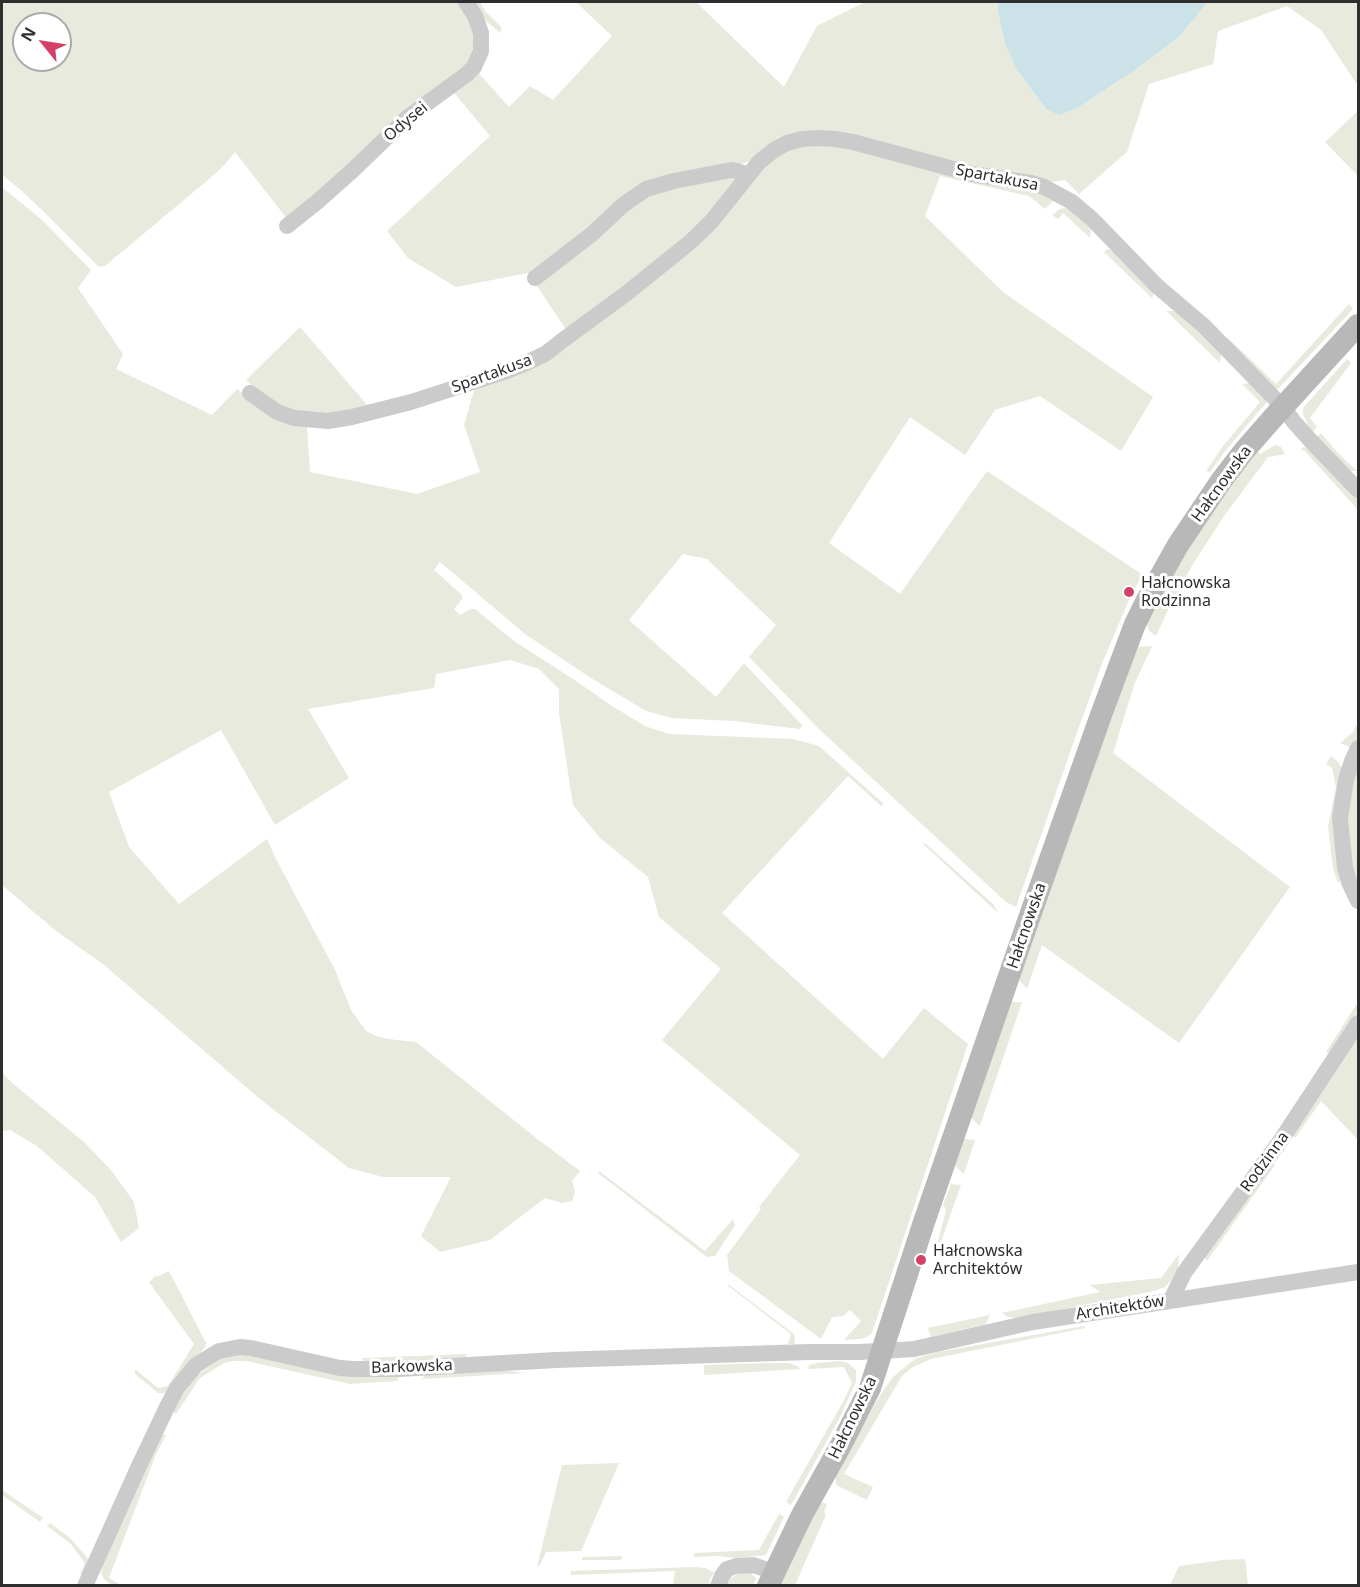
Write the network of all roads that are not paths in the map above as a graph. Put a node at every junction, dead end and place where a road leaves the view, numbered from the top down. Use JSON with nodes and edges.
{"nodes":[{"id":1,"x":466,"y":2,"type":"edge"},
{"id":2,"x":748,"y":175,"type":"junction"},
{"id":3,"x":287,"y":226,"type":"dead end"},
{"id":4,"x":535,"y":278,"type":"dead end"},
{"id":5,"x":1359,"y":325,"type":"edge"},
{"id":6,"x":250,"y":393,"type":"dead end"},
{"id":7,"x":1283,"y":407,"type":"junction"},
{"id":8,"x":1359,"y":490,"type":"edge"},
{"id":9,"x":1359,"y":748,"type":"edge"},
{"id":10,"x":1359,"y":901,"type":"edge"},
{"id":11,"x":1359,"y":1023,"type":"edge"},
{"id":12,"x":1359,"y":1272,"type":"edge"},
{"id":13,"x":1171,"y":1300,"type":"junction"},
{"id":14,"x":883,"y":1350,"type":"junction"},
{"id":15,"x":771,"y":1579,"type":"edge"},
{"id":16,"x":85,"y":1586,"type":"edge"},
{"id":17,"x":718,"y":1586,"type":"edge"}],
"edges":[{"from":1,"to":3,"type":"street","name":"Odysei"},
{"from":2,"to":4,"type":"street"},
{"from":2,"to":6,"type":"street","name":"Spartakusa"},
{"from":2,"to":7,"type":"street","name":"Spartakusa"},
{"from":5,"to":7,"type":"street","name":"Hałcnowska"},
{"from":7,"to":8,"type":"street"},
{"from":7,"to":14,"type":"street","name":"Hałcnowska"},
{"from":9,"to":10,"type":"street"},
{"from":11,"to":13,"type":"street","name":"Rodzinna"},
{"from":12,"to":13,"type":"street","name":"Architektów"},
{"from":13,"to":14,"type":"street","name":"Architektów"},
{"from":14,"to":15,"type":"street","name":"Hałcnowska"},
{"from":14,"to":16,"type":"street","name":"Barkowska"},
{"from":15,"to":17,"type":"street","name":"Hałcnowska"}]}
